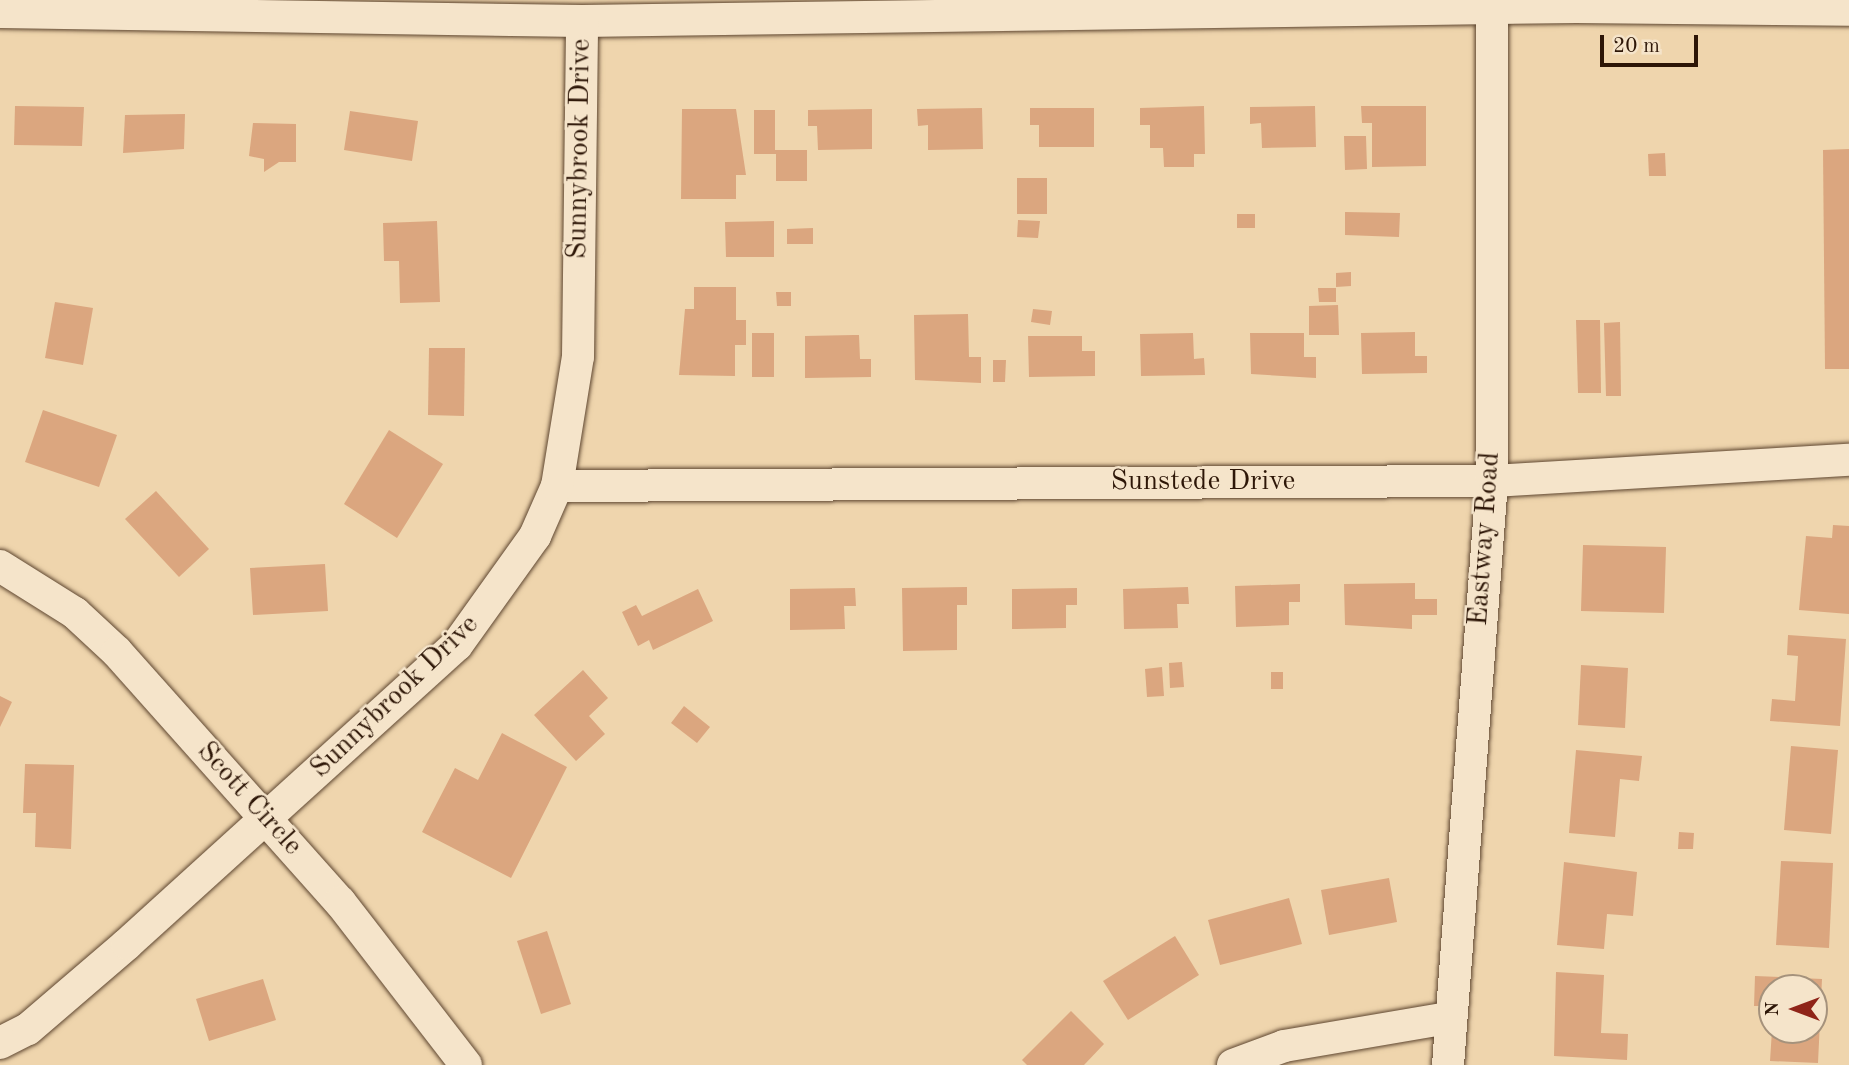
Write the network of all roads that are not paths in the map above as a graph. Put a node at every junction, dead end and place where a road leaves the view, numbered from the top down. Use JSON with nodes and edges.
{"nodes":[{"id":1,"x":338,"y":0,"type":"edge"},
{"id":2,"x":1576,"y":3,"type":"edge"},
{"id":3,"x":1846,"y":6,"type":"edge"},
{"id":4,"x":1492,"y":11,"type":"junction"},
{"id":5,"x":0,"y":12,"type":"edge"},
{"id":6,"x":372,"y":18,"type":"junction"},
{"id":7,"x":582,"y":21,"type":"junction"},
{"id":8,"x":1849,"y":460,"type":"edge"},
{"id":9,"x":1492,"y":481,"type":"junction"},
{"id":10,"x":557,"y":485,"type":"junction"},
{"id":11,"x":0,"y":566,"type":"edge"},
{"id":12,"x":265,"y":818,"type":"junction"},
{"id":13,"x":1447,"y":1018,"type":"junction"},
{"id":14,"x":0,"y":1043,"type":"edge"},
{"id":15,"x":466,"y":1065,"type":"edge"},
{"id":16,"x":1234,"y":1065,"type":"edge"},
{"id":17,"x":1448,"y":1065,"type":"edge"}],
"edges":[{"from":1,"to":6,"type":"street"},
{"from":2,"to":3,"type":"street"},
{"from":2,"to":4,"type":"street"},
{"from":4,"to":7,"type":"street"},
{"from":4,"to":9,"type":"street","name":"Eastway Road"},
{"from":5,"to":6,"type":"street"},
{"from":6,"to":7,"type":"street"},
{"from":7,"to":10,"type":"street","name":"Sunnybrook Drive"},
{"from":8,"to":9,"type":"street","name":"Sunstede Drive"},
{"from":9,"to":10,"type":"street","name":"Sunstede Drive"},
{"from":9,"to":13,"type":"street","name":"Eastway Road"},
{"from":10,"to":12,"type":"street","name":"Sunnybrook Drive"},
{"from":11,"to":12,"type":"street","name":"Scott Circle"},
{"from":12,"to":14,"type":"street","name":"Sunnybrook Drive"},
{"from":12,"to":15,"type":"street","name":"Scott Circle"},
{"from":13,"to":16,"type":"street"},
{"from":13,"to":17,"type":"street","name":"Eastway Road"}]}
